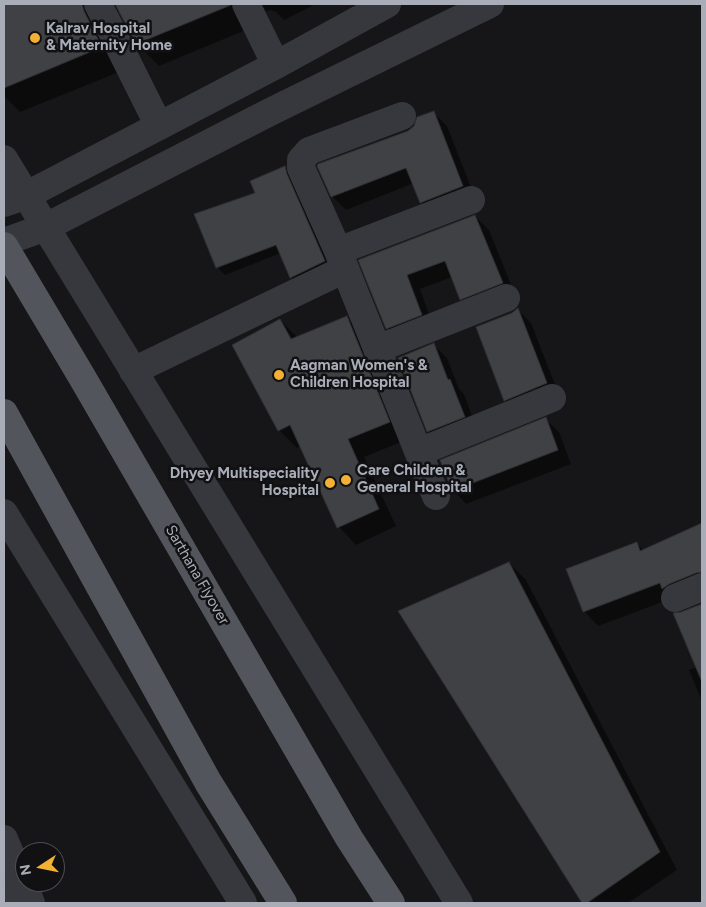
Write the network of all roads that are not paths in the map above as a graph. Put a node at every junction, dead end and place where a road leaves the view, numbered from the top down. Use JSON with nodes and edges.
{"nodes":[{"id":1,"x":98,"y":4,"type":"edge"},
{"id":2,"x":246,"y":4,"type":"edge"},
{"id":3,"x":387,"y":4,"type":"edge"},
{"id":4,"x":490,"y":4,"type":"edge"},
{"id":5,"x":276,"y":65,"type":"junction"},
{"id":6,"x":402,"y":116,"type":"dead end"},
{"id":7,"x":159,"y":126,"type":"junction"},
{"id":8,"x":4,"y":159,"type":"edge"},
{"id":9,"x":15,"y":199,"type":"edge"},
{"id":10,"x":471,"y":200,"type":"dead end"},
{"id":11,"x":46,"y":227,"type":"junction"},
{"id":12,"x":4,"y":242,"type":"edge"},
{"id":13,"x":4,"y":246,"type":"edge"},
{"id":14,"x":341,"y":260,"type":"junction"},
{"id":15,"x":506,"y":298,"type":"dead end"},
{"id":16,"x":377,"y":349,"type":"junction"},
{"id":17,"x":133,"y":372,"type":"junction"},
{"id":18,"x":552,"y":398,"type":"dead end"},
{"id":19,"x":4,"y":413,"type":"edge"},
{"id":20,"x":419,"y":452,"type":"junction"},
{"id":21,"x":436,"y":496,"type":"dead end"},
{"id":22,"x":4,"y":513,"type":"edge"},
{"id":23,"x":702,"y":587,"type":"edge"},
{"id":24,"x":675,"y":598,"type":"dead end"},
{"id":25,"x":4,"y":839,"type":"edge"},
{"id":26,"x":4,"y":878,"type":"edge"},
{"id":27,"x":14,"y":903,"type":"edge"},
{"id":28,"x":31,"y":903,"type":"edge"},
{"id":29,"x":243,"y":903,"type":"edge"},
{"id":30,"x":283,"y":903,"type":"edge"},
{"id":31,"x":391,"y":903,"type":"edge"},
{"id":32,"x":459,"y":903,"type":"edge"}],
"edges":[{"from":1,"to":7,"type":"street"},
{"from":2,"to":5,"type":"street"},
{"from":3,"to":5,"type":"street"},
{"from":4,"to":11,"type":"street"},
{"from":5,"to":7,"type":"street"},
{"from":6,"to":14,"type":"street"},
{"from":7,"to":9,"type":"street"},
{"from":8,"to":9,"type":"street"},
{"from":9,"to":11,"type":"street"},
{"from":10,"to":14,"type":"street"},
{"from":11,"to":12,"type":"street"},
{"from":11,"to":17,"type":"street"},
{"from":13,"to":31,"type":"main road","name":"Sarthana Flyover"},
{"from":14,"to":16,"type":"street"},
{"from":14,"to":17,"type":"street"},
{"from":15,"to":16,"type":"street"},
{"from":16,"to":20,"type":"street"},
{"from":17,"to":32,"type":"street"},
{"from":18,"to":20,"type":"street"},
{"from":19,"to":30,"type":"main road"},
{"from":20,"to":21,"type":"street"},
{"from":22,"to":29,"type":"street"},
{"from":23,"to":24,"type":"street"},
{"from":25,"to":28,"type":"street"},
{"from":26,"to":27,"type":"lane"}]}
